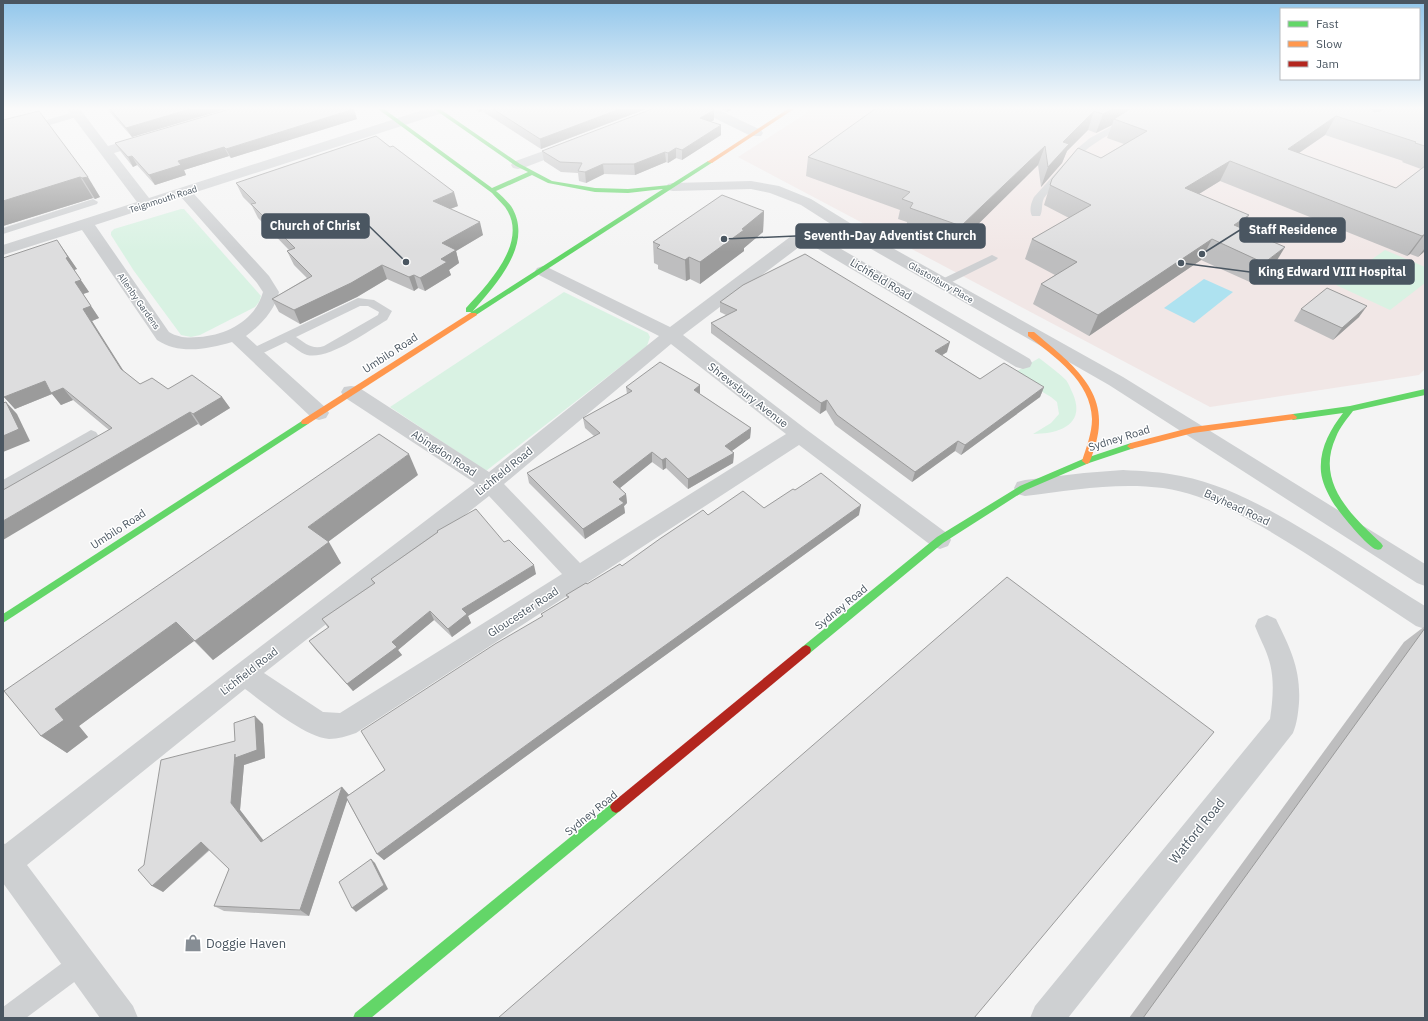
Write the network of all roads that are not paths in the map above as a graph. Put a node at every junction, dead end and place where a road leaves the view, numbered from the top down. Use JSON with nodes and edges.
{"nodes":[{"id":1,"x":109,"y":157,"type":"edge"},
{"id":2,"x":294,"y":157,"type":"edge"},
{"id":3,"x":445,"y":157,"type":"edge"},
{"id":4,"x":506,"y":157,"type":"edge"},
{"id":5,"x":540,"y":157,"type":"edge"},
{"id":6,"x":719,"y":157,"type":"edge"},
{"id":7,"x":1075,"y":157,"type":"edge"},
{"id":8,"x":518,"y":165,"type":"junction"},
{"id":9,"x":531,"y":174,"type":"junction"},
{"id":10,"x":673,"y":186,"type":"junction"},
{"id":11,"x":492,"y":190,"type":"junction"},
{"id":12,"x":184,"y":192,"type":"junction"},
{"id":13,"x":93,"y":202,"type":"dead end"},
{"id":14,"x":146,"y":204,"type":"junction"},
{"id":15,"x":1036,"y":214,"type":"dead end"},
{"id":16,"x":86,"y":224,"type":"junction"},
{"id":17,"x":3,"y":231,"type":"edge"},
{"id":18,"x":3,"y":250,"type":"edge"},
{"id":19,"x":992,"y":258,"type":"dead end"},
{"id":20,"x":543,"y":271,"type":"junction"},
{"id":21,"x":942,"y":283,"type":"junction"},
{"id":22,"x":456,"y":326,"type":"junction"},
{"id":23,"x":235,"y":334,"type":"junction"},
{"id":24,"x":1031,"y":334,"type":"junction"},
{"id":25,"x":671,"y":335,"type":"junction"},
{"id":26,"x":286,"y":336,"type":"junction"},
{"id":27,"x":253,"y":353,"type":"junction"},
{"id":28,"x":1023,"y":363,"type":"dead end"},
{"id":29,"x":351,"y":392,"type":"junction"},
{"id":30,"x":1425,"y":392,"type":"edge"},
{"id":31,"x":1350,"y":409,"type":"junction"},
{"id":32,"x":319,"y":413,"type":"junction"},
{"id":33,"x":1193,"y":430,"type":"junction"},
{"id":34,"x":91,"y":435,"type":"dead end"},
{"id":35,"x":800,"y":435,"type":"junction"},
{"id":36,"x":1086,"y":461,"type":"junction"},
{"id":37,"x":490,"y":483,"type":"junction"},
{"id":38,"x":3,"y":487,"type":"edge"},
{"id":39,"x":1023,"y":488,"type":"junction"},
{"id":40,"x":940,"y":540,"type":"junction"},
{"id":41,"x":1378,"y":546,"type":"junction"},
{"id":42,"x":578,"y":576,"type":"junction"},
{"id":43,"x":1425,"y":576,"type":"edge"},
{"id":44,"x":3,"y":619,"type":"edge"},
{"id":45,"x":1425,"y":620,"type":"edge"},
{"id":46,"x":1267,"y":626,"type":"dead end"},
{"id":47,"x":244,"y":674,"type":"junction"},
{"id":48,"x":4,"y":860,"type":"edge"},
{"id":49,"x":81,"y":963,"type":"junction"},
{"id":50,"x":7,"y":1018,"type":"edge"},
{"id":51,"x":121,"y":1018,"type":"edge"},
{"id":52,"x":360,"y":1018,"type":"edge"},
{"id":53,"x":1047,"y":1018,"type":"edge"}],
"edges":[{"from":1,"to":14,"type":"street"},
{"from":2,"to":12,"type":"street","name":"Teignmouth Road"},
{"from":3,"to":11,"type":"main road"},
{"from":4,"to":8,"type":"main road"},
{"from":5,"to":8,"type":"street"},
{"from":6,"to":10,"type":"main road","name":"Umbilo Road"},
{"from":7,"to":15,"type":"lane"},
{"from":8,"to":9,"type":"main road"},
{"from":9,"to":10,"type":"main road"},
{"from":9,"to":11,"type":"main road"},
{"from":10,"to":20,"type":"main road","name":"Umbilo Road"},
{"from":10,"to":21,"type":"street","name":"Glastonbury Place"},
{"from":11,"to":22,"type":"main road"},
{"from":12,"to":14,"type":"street","name":"Teignmouth Road"},
{"from":12,"to":23,"type":"street","name":"Allenby Gardens"},
{"from":13,"to":17,"type":"lane"},
{"from":14,"to":16,"type":"street","name":"Teignmouth Road"},
{"from":16,"to":18,"type":"street","name":"Teignmouth Road"},
{"from":16,"to":23,"type":"street","name":"Allenby Gardens"},
{"from":19,"to":21,"type":"lane"},
{"from":20,"to":22,"type":"main road","name":"Umbilo Road"},
{"from":20,"to":25,"type":"street","name":"Shrewsbury Avenue"},
{"from":21,"to":24,"type":"street","name":"Glastonbury Place"},
{"from":22,"to":29,"type":"main road","name":"Umbilo Road"},
{"from":23,"to":27,"type":"street"},
{"from":24,"to":33,"type":"street","name":"Glastonbury Place"},
{"from":24,"to":36,"type":"main road"},
{"from":25,"to":28,"type":"street","name":"Lichfield Road"},
{"from":25,"to":35,"type":"street","name":"Shrewsbury Avenue"},
{"from":25,"to":37,"type":"street","name":"Lichfield Road"},
{"from":26,"to":26,"type":"lane"},
{"from":26,"to":27,"type":"lane"},
{"from":27,"to":32,"type":"street"},
{"from":29,"to":32,"type":"main road","name":"Umbilo Road"},
{"from":29,"to":37,"type":"street","name":"Abingdon Road"},
{"from":30,"to":31,"type":"main road","name":"Sydney Road"},
{"from":31,"to":33,"type":"main road","name":"Sydney Road"},
{"from":31,"to":41,"type":"main road"},
{"from":32,"to":44,"type":"main road","name":"Umbilo Road"},
{"from":33,"to":36,"type":"main road","name":"Sydney Road"},
{"from":33,"to":41,"type":"street"},
{"from":34,"to":38,"type":"lane"},
{"from":35,"to":40,"type":"street","name":"Shrewsbury Avenue"},
{"from":35,"to":42,"type":"street","name":"Gloucester Road"},
{"from":36,"to":39,"type":"main road","name":"Sydney Road"},
{"from":37,"to":42,"type":"street","name":"Abingdon Road"},
{"from":37,"to":47,"type":"street","name":"Lichfield Road"},
{"from":39,"to":40,"type":"main road","name":"Sydney Road"},
{"from":39,"to":45,"type":"street","name":"Bayhead Road"},
{"from":40,"to":52,"type":"main road","name":"Sydney Road"},
{"from":41,"to":43,"type":"street"},
{"from":42,"to":47,"type":"street","name":"Gloucester Road"},
{"from":46,"to":53,"type":"street","name":"Watford Road"},
{"from":47,"to":48,"type":"street","name":"Lichfield Road"},
{"from":48,"to":49,"type":"street"},
{"from":49,"to":50,"type":"lane"},
{"from":49,"to":51,"type":"street"}]}
